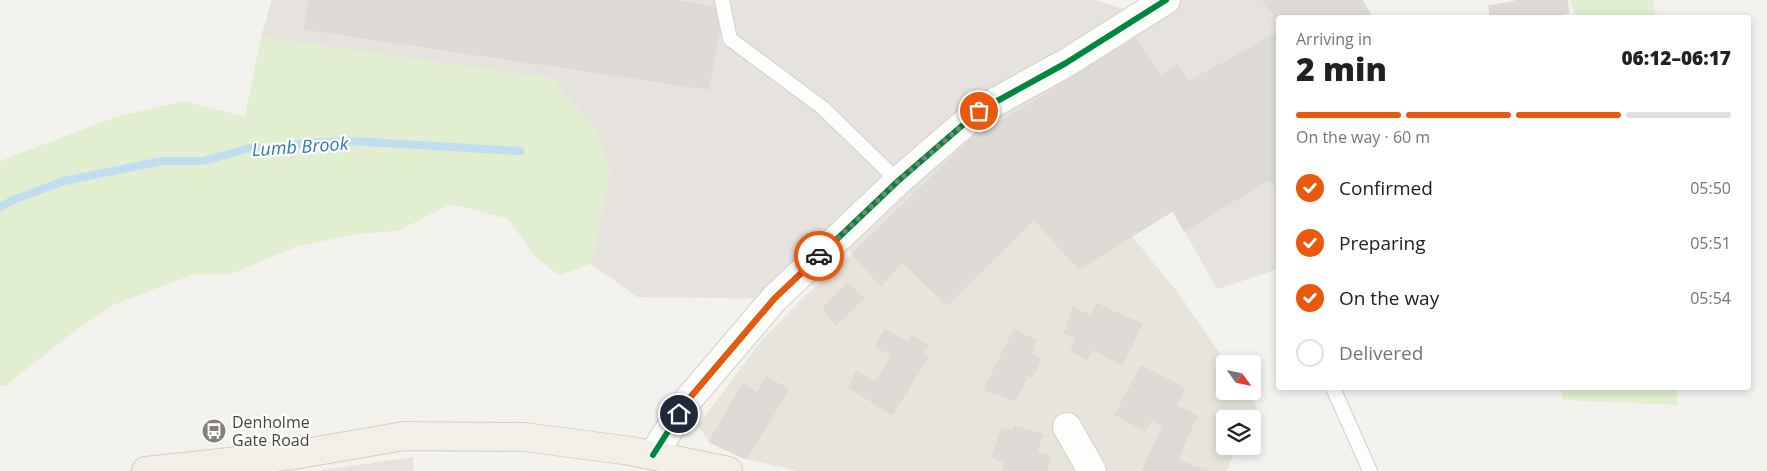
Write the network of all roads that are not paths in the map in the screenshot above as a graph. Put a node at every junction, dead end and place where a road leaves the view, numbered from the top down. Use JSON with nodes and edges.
{"nodes":[{"id":1,"x":722,"y":0,"type":"edge"},
{"id":2,"x":1166,"y":0,"type":"edge"},
{"id":3,"x":898,"y":181,"type":"junction"},
{"id":4,"x":1334,"y":390,"type":"edge"},
{"id":5,"x":1067,"y":427,"type":"dead end"},
{"id":6,"x":653,"y":456,"type":"junction"},
{"id":7,"x":146,"y":471,"type":"edge"},
{"id":8,"x":728,"y":471,"type":"edge"},
{"id":9,"x":1092,"y":471,"type":"edge"},
{"id":10,"x":1370,"y":471,"type":"edge"}],
"edges":[{"from":1,"to":3,"type":"lane"},
{"from":2,"to":3,"type":"street"},
{"from":3,"to":6,"type":"street"},
{"from":4,"to":10,"type":"lane"},
{"from":5,"to":9,"type":"street"},
{"from":6,"to":7,"type":"main road"},
{"from":6,"to":8,"type":"main road"}]}
